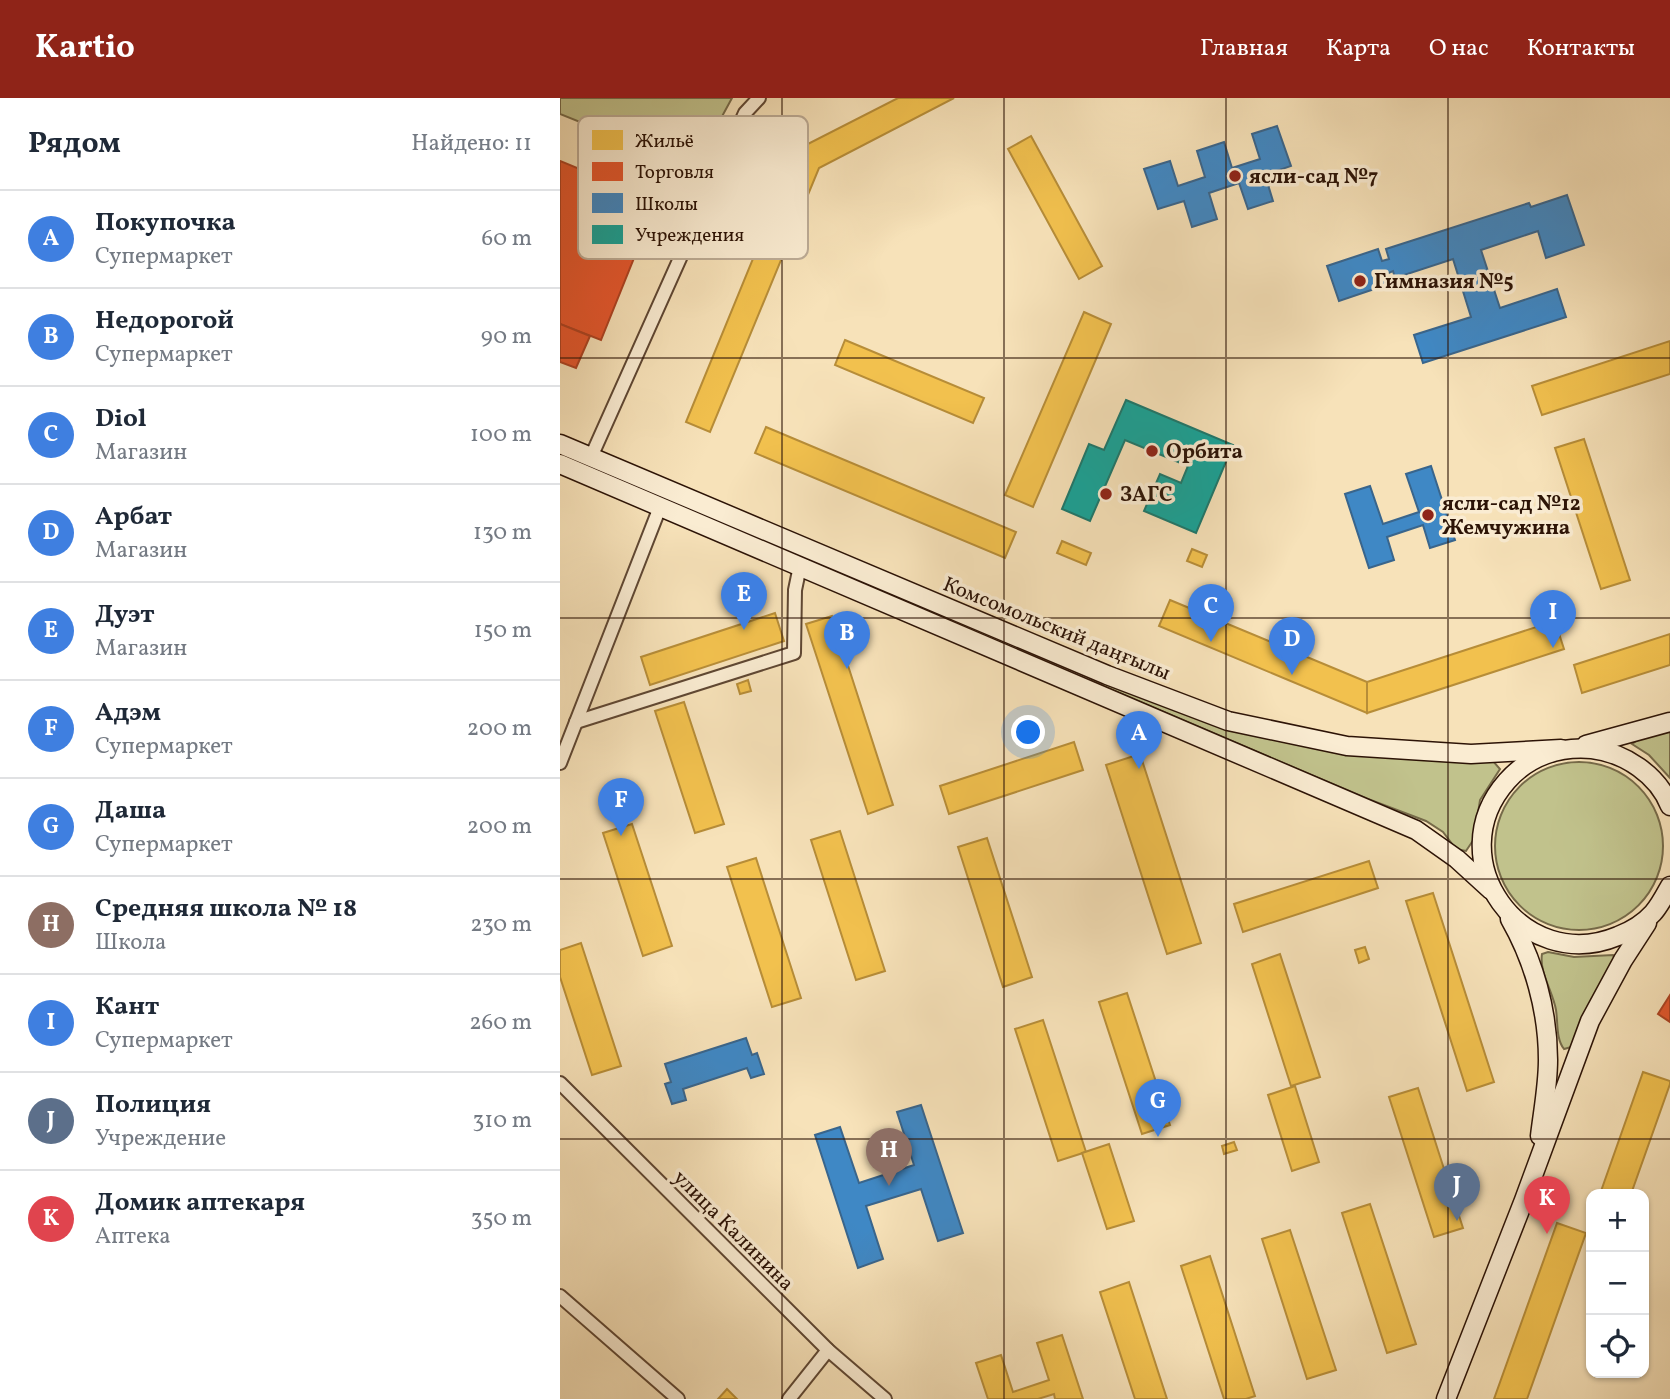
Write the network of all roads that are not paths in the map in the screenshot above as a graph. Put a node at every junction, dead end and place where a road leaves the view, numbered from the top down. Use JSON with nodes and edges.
{"nodes":[{"id":1,"x":759,"y":98,"type":"edge"},
{"id":2,"x":744,"y":116,"type":"edge"},
{"id":3,"x":679,"y":259,"type":"edge"},
{"id":4,"x":560,"y":444,"type":"edge"},
{"id":5,"x":591,"y":457,"type":"junction"},
{"id":6,"x":560,"y":464,"type":"edge"},
{"id":7,"x":660,"y":507,"type":"junction"},
{"id":8,"x":807,"y":549,"type":"junction"},
{"id":9,"x":800,"y":566,"type":"junction"},
{"id":10,"x":576,"y":722,"type":"junction"},
{"id":11,"x":1670,"y":722,"type":"edge"},
{"id":12,"x":1569,"y":748,"type":"junction"},
{"id":13,"x":560,"y":763,"type":"edge"},
{"id":14,"x":1670,"y":806,"type":"edge"},
{"id":15,"x":1670,"y":886,"type":"edge"},
{"id":16,"x":1491,"y":890,"type":"junction"},
{"id":17,"x":1504,"y":909,"type":"junction"},
{"id":18,"x":1653,"y":913,"type":"junction"},
{"id":19,"x":560,"y":1083,"type":"edge"},
{"id":20,"x":1537,"y":1164,"type":"junction"},
{"id":21,"x":560,"y":1296,"type":"edge"},
{"id":22,"x":828,"y":1350,"type":"junction"},
{"id":23,"x":678,"y":1399,"type":"edge"},
{"id":24,"x":789,"y":1399,"type":"edge"},
{"id":25,"x":885,"y":1399,"type":"edge"},
{"id":26,"x":1446,"y":1399,"type":"edge"}],
"edges":[{"from":1,"to":2,"type":"street"},
{"from":3,"to":5,"type":"street"},
{"from":4,"to":5,"type":"street","name":"Комсомольский даңғылы"},
{"from":5,"to":8,"type":"street","name":"Комсомольский даңғылы"},
{"from":6,"to":7,"type":"street","name":"Комсомольский даңғылы"},
{"from":7,"to":9,"type":"street","name":"Комсомольский даңғылы"},
{"from":7,"to":10,"type":"street"},
{"from":8,"to":9,"type":"street"},
{"from":8,"to":12,"type":"street","name":"Комсомольский даңғылы"},
{"from":9,"to":10,"type":"street"},
{"from":9,"to":16,"type":"street","name":"Комсомольский даңғылы"},
{"from":10,"to":13,"type":"street"},
{"from":11,"to":12,"type":"street"},
{"from":12,"to":14,"type":"street"},
{"from":12,"to":16,"type":"street"},
{"from":15,"to":18,"type":"street"},
{"from":16,"to":17,"type":"street"},
{"from":17,"to":18,"type":"street"},
{"from":17,"to":20,"type":"street"},
{"from":18,"to":20,"type":"street"},
{"from":19,"to":22,"type":"street","name":"улица Калинина"},
{"from":20,"to":26,"type":"street"},
{"from":21,"to":23,"type":"street"},
{"from":22,"to":24,"type":"street"},
{"from":22,"to":25,"type":"street","name":"улица Калинина"}]}
